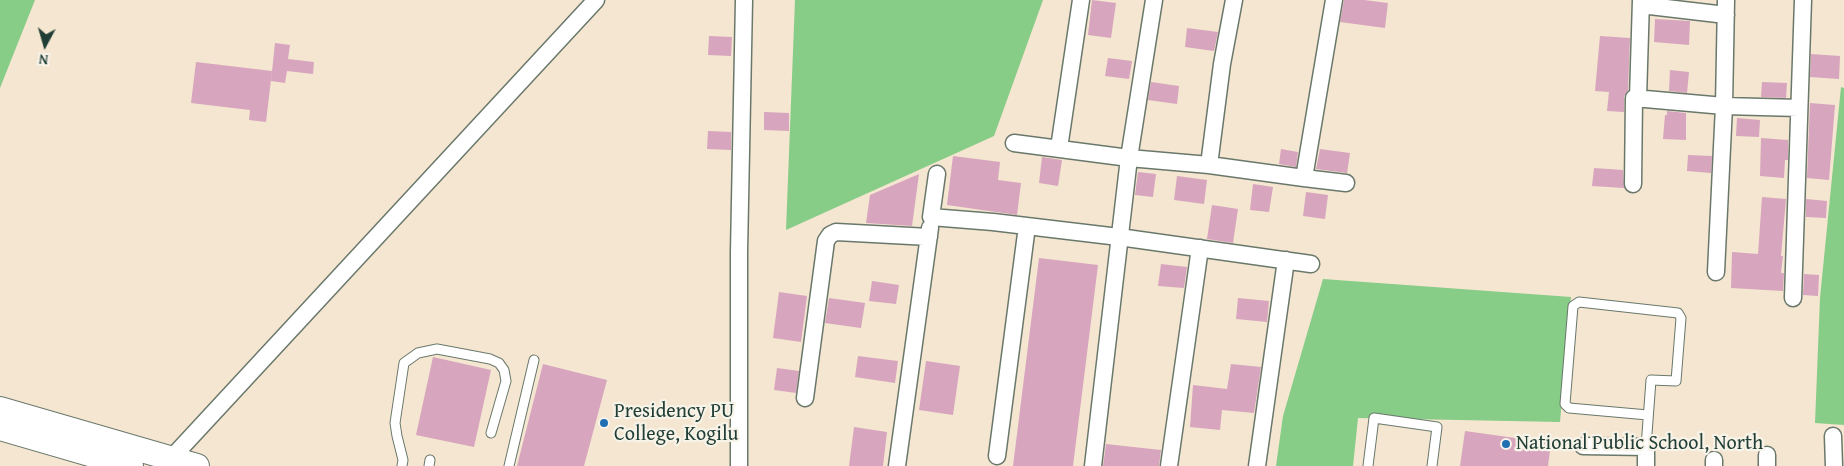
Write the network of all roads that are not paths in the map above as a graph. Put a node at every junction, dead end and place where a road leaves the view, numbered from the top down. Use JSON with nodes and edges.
{"nodes":[{"id":1,"x":596,"y":0,"type":"edge"},
{"id":2,"x":744,"y":0,"type":"edge"},
{"id":3,"x":1081,"y":0,"type":"edge"},
{"id":4,"x":1154,"y":0,"type":"edge"},
{"id":5,"x":1234,"y":0,"type":"edge"},
{"id":6,"x":1334,"y":0,"type":"edge"},
{"id":7,"x":1803,"y":0,"type":"edge"},
{"id":8,"x":1641,"y":3,"type":"edge"},
{"id":9,"x":1726,"y":8,"type":"edge"},
{"id":10,"x":1638,"y":98,"type":"junction"},
{"id":11,"x":1724,"y":106,"type":"junction"},
{"id":12,"x":1799,"y":108,"type":"junction"},
{"id":13,"x":1014,"y":143,"type":"dead end"},
{"id":14,"x":1059,"y":148,"type":"junction"},
{"id":15,"x":1129,"y":158,"type":"junction"},
{"id":16,"x":1209,"y":165,"type":"junction"},
{"id":17,"x":937,"y":174,"type":"dead end"},
{"id":18,"x":1304,"y":178,"type":"junction"},
{"id":19,"x":1346,"y":183,"type":"dead end"},
{"id":20,"x":1632,"y":184,"type":"dead end"},
{"id":21,"x":931,"y":217,"type":"junction"},
{"id":22,"x":1027,"y":226,"type":"junction"},
{"id":23,"x":929,"y":237,"type":"junction"},
{"id":24,"x":1119,"y":237,"type":"junction"},
{"id":25,"x":1200,"y":248,"type":"junction"},
{"id":26,"x":1286,"y":260,"type":"junction"},
{"id":27,"x":1311,"y":264,"type":"dead end"},
{"id":28,"x":1716,"y":272,"type":"dead end"},
{"id":29,"x":1793,"y":298,"type":"dead end"},
{"id":30,"x":534,"y":360,"type":"dead end"},
{"id":31,"x":805,"y":398,"type":"dead end"},
{"id":32,"x":1648,"y":415,"type":"junction"},
{"id":33,"x":1,"y":426,"type":"edge"},
{"id":34,"x":491,"y":433,"type":"dead end"},
{"id":35,"x":1833,"y":436,"type":"dead end"},
{"id":36,"x":1583,"y":446,"type":"dead end"},
{"id":37,"x":1646,"y":447,"type":"junction"},
{"id":38,"x":997,"y":456,"type":"dead end"},
{"id":39,"x":168,"y":462,"type":"edge"},
{"id":40,"x":130,"y":466,"type":"edge"},
{"id":41,"x":197,"y":466,"type":"edge"},
{"id":42,"x":402,"y":466,"type":"edge"},
{"id":43,"x":509,"y":466,"type":"edge"},
{"id":44,"x":739,"y":466,"type":"edge"},
{"id":45,"x":897,"y":466,"type":"edge"},
{"id":46,"x":1093,"y":466,"type":"edge"},
{"id":47,"x":1169,"y":466,"type":"edge"},
{"id":48,"x":1257,"y":466,"type":"edge"},
{"id":49,"x":1368,"y":466,"type":"edge"},
{"id":50,"x":1432,"y":466,"type":"edge"},
{"id":51,"x":1646,"y":466,"type":"edge"},
{"id":52,"x":1834,"y":466,"type":"edge"}],
"edges":[{"from":1,"to":39,"type":"street"},
{"from":2,"to":44,"type":"street"},
{"from":3,"to":14,"type":"street"},
{"from":4,"to":15,"type":"street"},
{"from":5,"to":16,"type":"street"},
{"from":6,"to":18,"type":"street"},
{"from":7,"to":12,"type":"street"},
{"from":8,"to":9,"type":"street"},
{"from":8,"to":10,"type":"street"},
{"from":9,"to":11,"type":"street"},
{"from":10,"to":11,"type":"street"},
{"from":10,"to":20,"type":"street"},
{"from":11,"to":12,"type":"street"},
{"from":11,"to":28,"type":"street"},
{"from":12,"to":29,"type":"street"},
{"from":13,"to":14,"type":"street"},
{"from":14,"to":15,"type":"street"},
{"from":15,"to":16,"type":"street"},
{"from":15,"to":24,"type":"street"},
{"from":16,"to":18,"type":"street"},
{"from":17,"to":21,"type":"street"},
{"from":18,"to":19,"type":"street"},
{"from":21,"to":22,"type":"street"},
{"from":21,"to":23,"type":"street"},
{"from":22,"to":24,"type":"street"},
{"from":22,"to":38,"type":"street"},
{"from":23,"to":31,"type":"street"},
{"from":23,"to":45,"type":"street"},
{"from":24,"to":25,"type":"street"},
{"from":24,"to":46,"type":"street"},
{"from":25,"to":26,"type":"street"},
{"from":25,"to":47,"type":"street"},
{"from":26,"to":27,"type":"street"},
{"from":26,"to":48,"type":"street"},
{"from":30,"to":43,"type":"lane"},
{"from":32,"to":32,"type":"lane"},
{"from":32,"to":37,"type":"lane"},
{"from":33,"to":39,"type":"main road"},
{"from":33,"to":40,"type":"main road"},
{"from":34,"to":42,"type":"lane"},
{"from":35,"to":52,"type":"street"},
{"from":36,"to":37,"type":"street"},
{"from":37,"to":51,"type":"street"},
{"from":39,"to":41,"type":"main road"},
{"from":49,"to":50,"type":"lane"}]}
